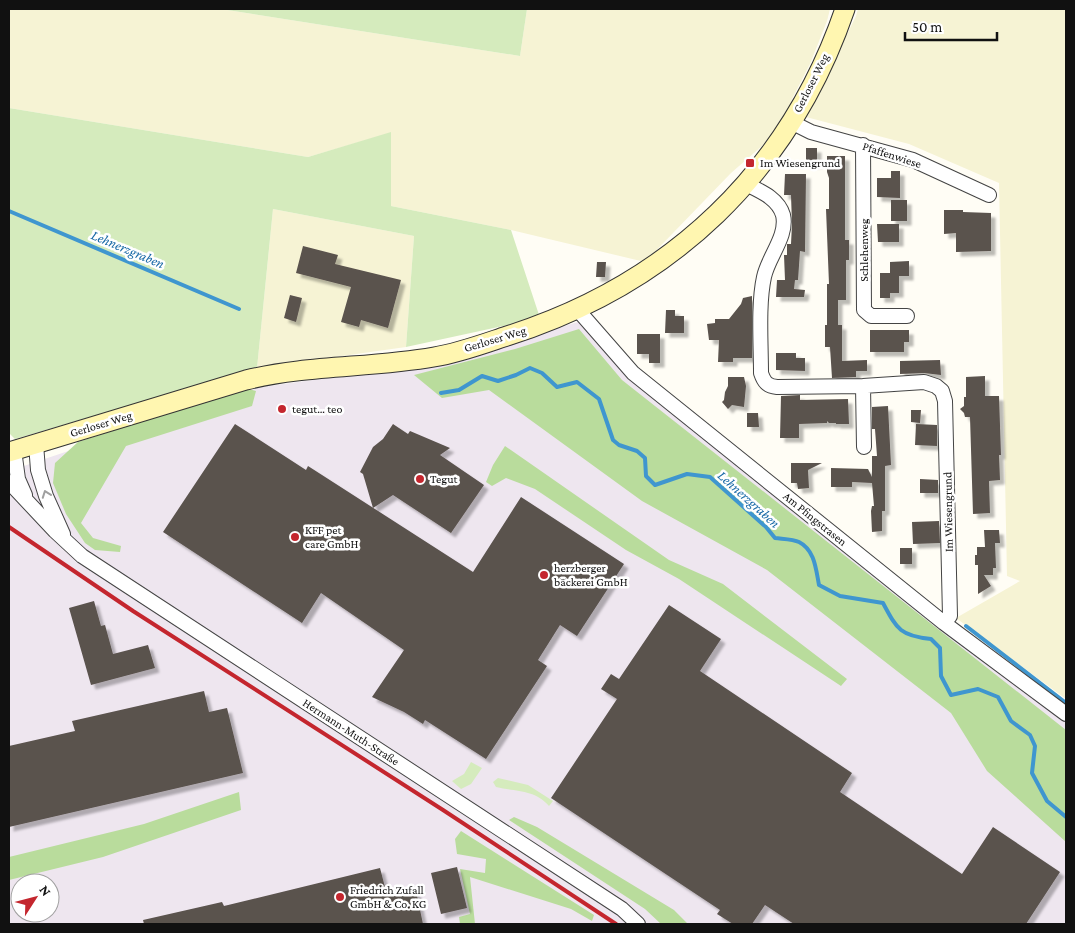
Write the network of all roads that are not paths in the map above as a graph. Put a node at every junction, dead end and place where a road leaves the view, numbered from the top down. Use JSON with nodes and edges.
{"nodes":[{"id":1,"x":845,"y":9,"type":"edge"},
{"id":2,"x":791,"y":122,"type":"junction"},
{"id":3,"x":863,"y":145,"type":"junction"},
{"id":4,"x":746,"y":184,"type":"junction"},
{"id":5,"x":989,"y":195,"type":"dead end"},
{"id":6,"x":577,"y":309,"type":"junction"},
{"id":7,"x":907,"y":316,"type":"dead end"},
{"id":8,"x":862,"y":386,"type":"junction"},
{"id":9,"x":36,"y":444,"type":"junction"},
{"id":10,"x":864,"y":448,"type":"dead end"},
{"id":11,"x":12,"y":451,"type":"edge"},
{"id":12,"x":9,"y":482,"type":"edge"},
{"id":13,"x":28,"y":502,"type":"junction"},
{"id":14,"x":65,"y":539,"type":"junction"},
{"id":15,"x":944,"y":622,"type":"junction"},
{"id":16,"x":1066,"y":714,"type":"edge"},
{"id":17,"x":638,"y":924,"type":"edge"}],
"edges":[{"from":1,"to":2,"type":"street","name":"Gerloser Weg"},
{"from":2,"to":3,"type":"street","name":"Pfaffenwiese"},
{"from":2,"to":4,"type":"street","name":"Gerloser Weg"},
{"from":3,"to":5,"type":"street","name":"Pfaffenwiese"},
{"from":3,"to":7,"type":"street","name":"Schlehenweg"},
{"from":4,"to":6,"type":"street","name":"Gerloser Weg"},
{"from":4,"to":8,"type":"street","name":"Im Wiesengrund"},
{"from":6,"to":9,"type":"street","name":"Gerloser Weg"},
{"from":6,"to":15,"type":"street","name":"Am Pfingstrasen"},
{"from":8,"to":10,"type":"street"},
{"from":8,"to":15,"type":"street","name":"Im Wiesengrund"},
{"from":9,"to":11,"type":"street","name":"Gerloser Weg"},
{"from":14,"to":9,"type":"street","name":"Hermann-Muth-Straße","one_way":true},
{"from":11,"to":13,"type":"street","name":"Hermann-Muth-Straße"},
{"from":12,"to":13,"type":"street","name":"Hermann-Muth-Straße"},
{"from":13,"to":14,"type":"street","name":"Hermann-Muth-Straße"},
{"from":14,"to":17,"type":"street","name":"Hermann-Muth-Straße"},
{"from":15,"to":16,"type":"street","name":"Am Pfingstrasen"}]}
